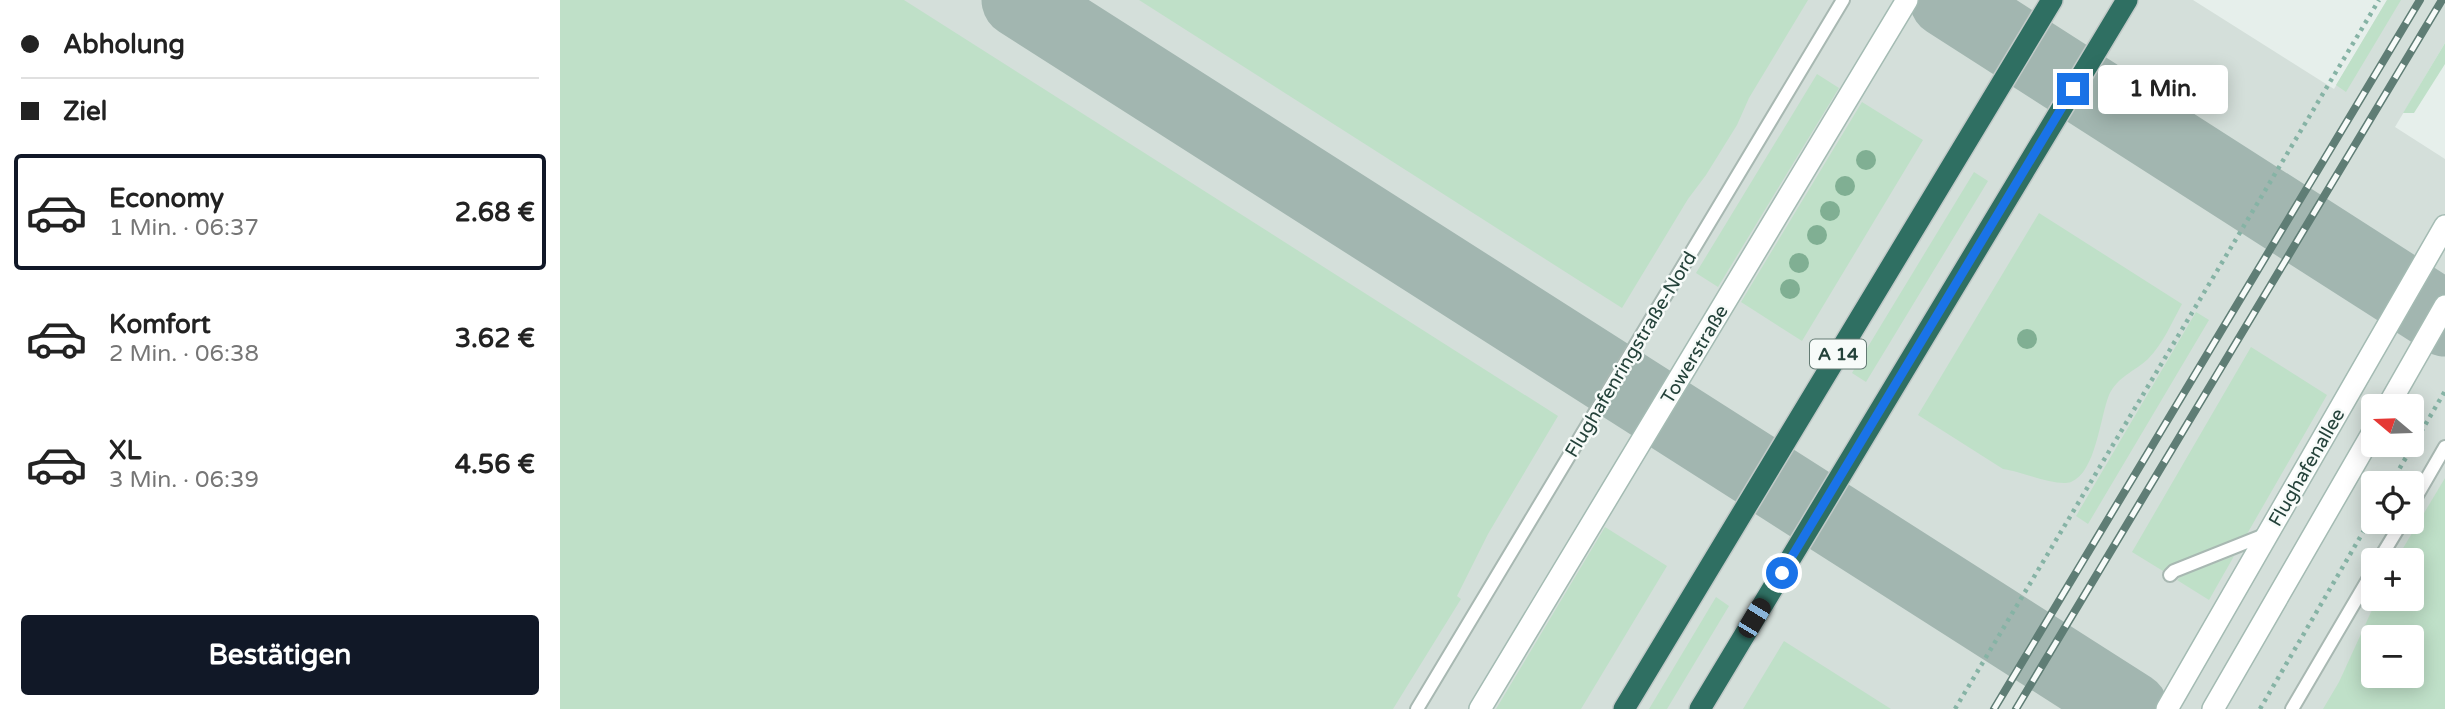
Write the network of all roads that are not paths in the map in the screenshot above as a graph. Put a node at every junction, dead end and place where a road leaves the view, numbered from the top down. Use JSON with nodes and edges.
{"nodes":[{"id":1,"x":1843,"y":0,"type":"edge"},
{"id":2,"x":1907,"y":0,"type":"edge"},
{"id":3,"x":2052,"y":0,"type":"edge"},
{"id":4,"x":2127,"y":0,"type":"edge"},
{"id":5,"x":2445,"y":226,"type":"edge"},
{"id":6,"x":2445,"y":306,"type":"edge"},
{"id":7,"x":2395,"y":394,"type":"edge"},
{"id":8,"x":2445,"y":447,"type":"edge"},
{"id":9,"x":2361,"y":453,"type":"edge"},
{"id":10,"x":2424,"y":483,"type":"edge"},
{"id":11,"x":2268,"y":534,"type":"junction"},
{"id":12,"x":2170,"y":575,"type":"dead end"},
{"id":13,"x":2361,"y":591,"type":"edge"},
{"id":14,"x":1417,"y":709,"type":"edge"},
{"id":15,"x":1480,"y":709,"type":"edge"},
{"id":16,"x":1624,"y":709,"type":"edge"},
{"id":17,"x":1700,"y":709,"type":"edge"},
{"id":18,"x":2167,"y":709,"type":"edge"},
{"id":19,"x":2213,"y":709,"type":"edge"},
{"id":20,"x":2292,"y":709,"type":"edge"}],
"edges":[{"from":1,"to":14,"type":"lane","name":"Flughafenringstraße-Nord"},
{"from":2,"to":15,"type":"main road","name":"Towerstraße"},
{"from":3,"to":16,"type":"highway","number":"A 14"},
{"from":4,"to":17,"type":"highway"},
{"from":5,"to":11,"type":"main road","name":"Flughafenallee"},
{"from":6,"to":7,"type":"main road"},
{"from":8,"to":10,"type":"lane"},
{"from":9,"to":19,"type":"main road","name":"Flughafenallee"},
{"from":11,"to":12,"type":"lane"},
{"from":11,"to":18,"type":"main road","name":"Flughafenallee"},
{"from":13,"to":20,"type":"lane"}]}
